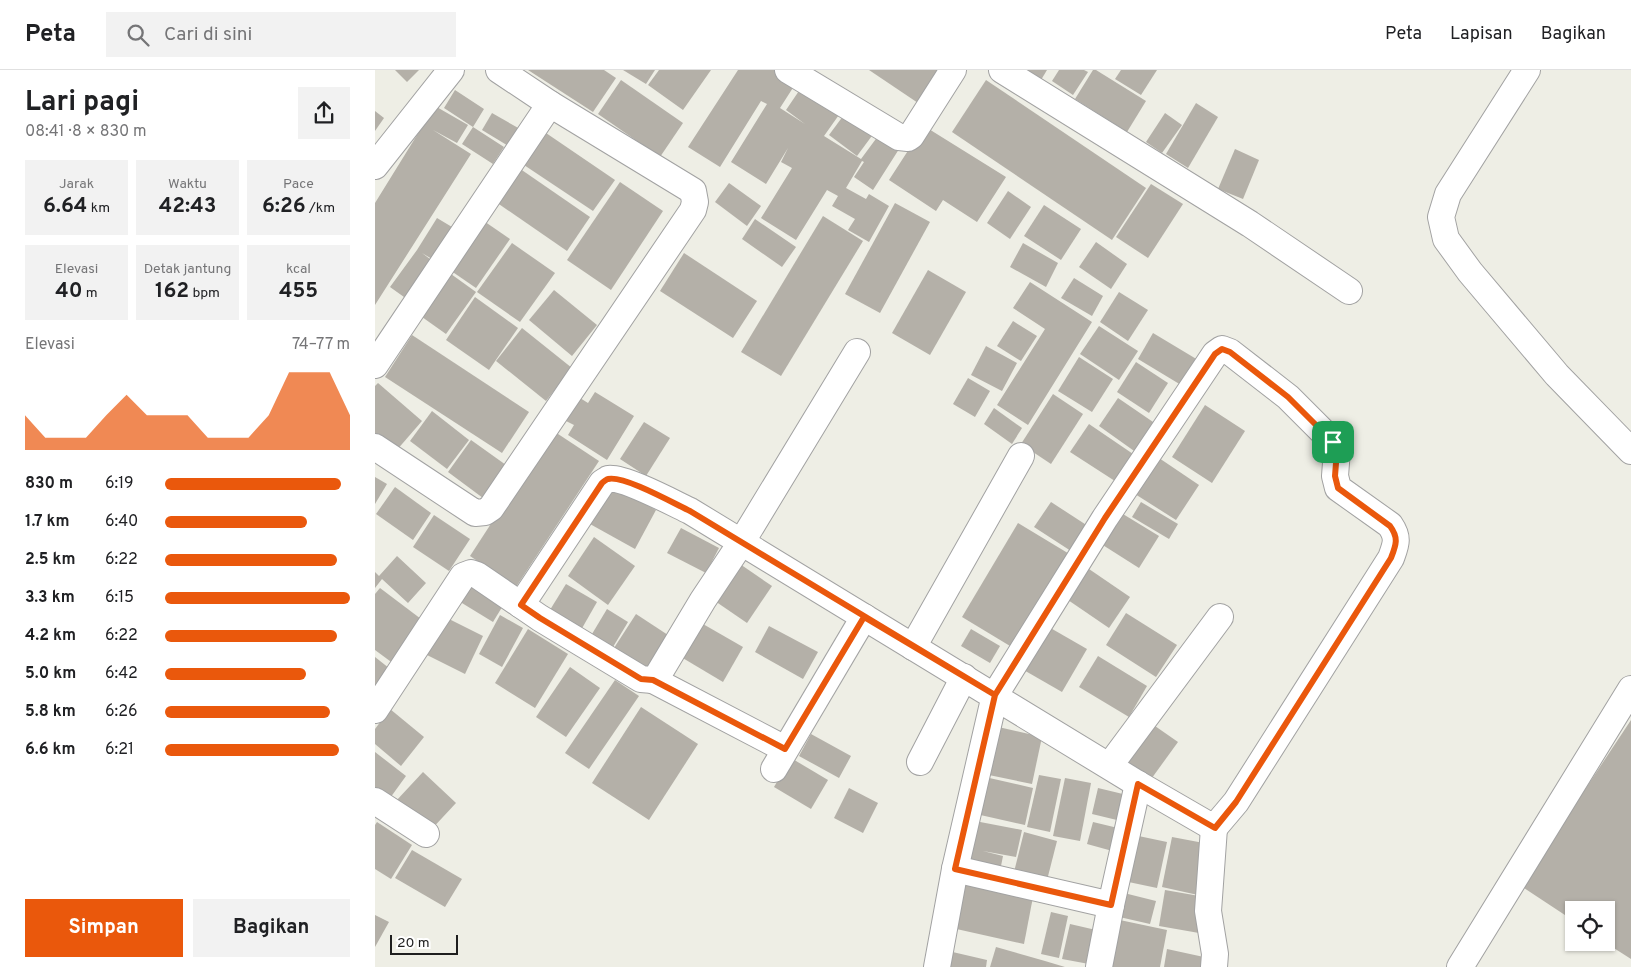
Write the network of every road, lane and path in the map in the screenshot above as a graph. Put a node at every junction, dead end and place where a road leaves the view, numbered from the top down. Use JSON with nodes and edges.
{"nodes":[{"id":1,"x":451,"y":70,"type":"edge"},
{"id":2,"x":499,"y":70,"type":"edge"},
{"id":3,"x":788,"y":70,"type":"edge"},
{"id":4,"x":953,"y":70,"type":"edge"},
{"id":5,"x":1002,"y":70,"type":"edge"},
{"id":6,"x":1527,"y":70,"type":"edge"},
{"id":7,"x":550,"y":104,"type":"junction"},
{"id":8,"x":375,"y":166,"type":"edge"},
{"id":9,"x":1349,"y":291,"type":"dead end"},
{"id":10,"x":857,"y":352,"type":"dead end"},
{"id":11,"x":375,"y":365,"type":"edge"},
{"id":12,"x":375,"y":447,"type":"edge"},
{"id":13,"x":1631,"y":451,"type":"edge"},
{"id":14,"x":1021,"y":456,"type":"dead end"},
{"id":15,"x":741,"y":543,"type":"junction"},
{"id":16,"x":521,"y":605,"type":"junction"},
{"id":17,"x":864,"y":617,"type":"junction"},
{"id":18,"x":1220,"y":617,"type":"dead end"},
{"id":19,"x":913,"y":646,"type":"junction"},
{"id":20,"x":964,"y":677,"type":"junction"},
{"id":21,"x":653,"y":680,"type":"junction"},
{"id":22,"x":1631,"y":689,"type":"edge"},
{"id":23,"x":995,"y":695,"type":"junction"},
{"id":24,"x":375,"y":710,"type":"edge"},
{"id":25,"x":920,"y":762,"type":"dead end"},
{"id":26,"x":1110,"y":765,"type":"junction"},
{"id":27,"x":1138,"y":784,"type":"junction"},
{"id":28,"x":377,"y":806,"type":"edge"},
{"id":29,"x":1215,"y":828,"type":"junction"},
{"id":30,"x":427,"y":834,"type":"dead end"},
{"id":31,"x":955,"y":869,"type":"junction"},
{"id":32,"x":1111,"y":905,"type":"junction"},
{"id":33,"x":937,"y":967,"type":"edge"},
{"id":34,"x":1099,"y":967,"type":"edge"},
{"id":35,"x":1214,"y":967,"type":"edge"},
{"id":36,"x":1460,"y":967,"type":"edge"}],
"edges":[{"from":1,"to":8,"type":"street"},
{"from":2,"to":7,"type":"street"},
{"from":3,"to":4,"type":"street"},
{"from":5,"to":9,"type":"street"},
{"from":6,"to":13,"type":"street"},
{"from":7,"to":11,"type":"street"},
{"from":7,"to":12,"type":"street"},
{"from":10,"to":15,"type":"street"},
{"from":14,"to":19,"type":"street"},
{"from":15,"to":16,"type":"street"},
{"from":15,"to":17,"type":"street"},
{"from":15,"to":21,"type":"street"},
{"from":16,"to":21,"type":"street"},
{"from":16,"to":24,"type":"street"},
{"from":17,"to":19,"type":"street"},
{"from":17,"to":21,"type":"street"},
{"from":18,"to":26,"type":"street"},
{"from":19,"to":20,"type":"street"},
{"from":20,"to":23,"type":"street"},
{"from":20,"to":25,"type":"street"},
{"from":22,"to":36,"type":"street"},
{"from":23,"to":26,"type":"street"},
{"from":23,"to":29,"type":"street"},
{"from":23,"to":31,"type":"street"},
{"from":26,"to":27,"type":"street"},
{"from":27,"to":29,"type":"street"},
{"from":27,"to":32,"type":"street"},
{"from":28,"to":30,"type":"street"},
{"from":29,"to":35,"type":"street"},
{"from":31,"to":32,"type":"street"},
{"from":31,"to":33,"type":"street"},
{"from":32,"to":34,"type":"street"}]}
